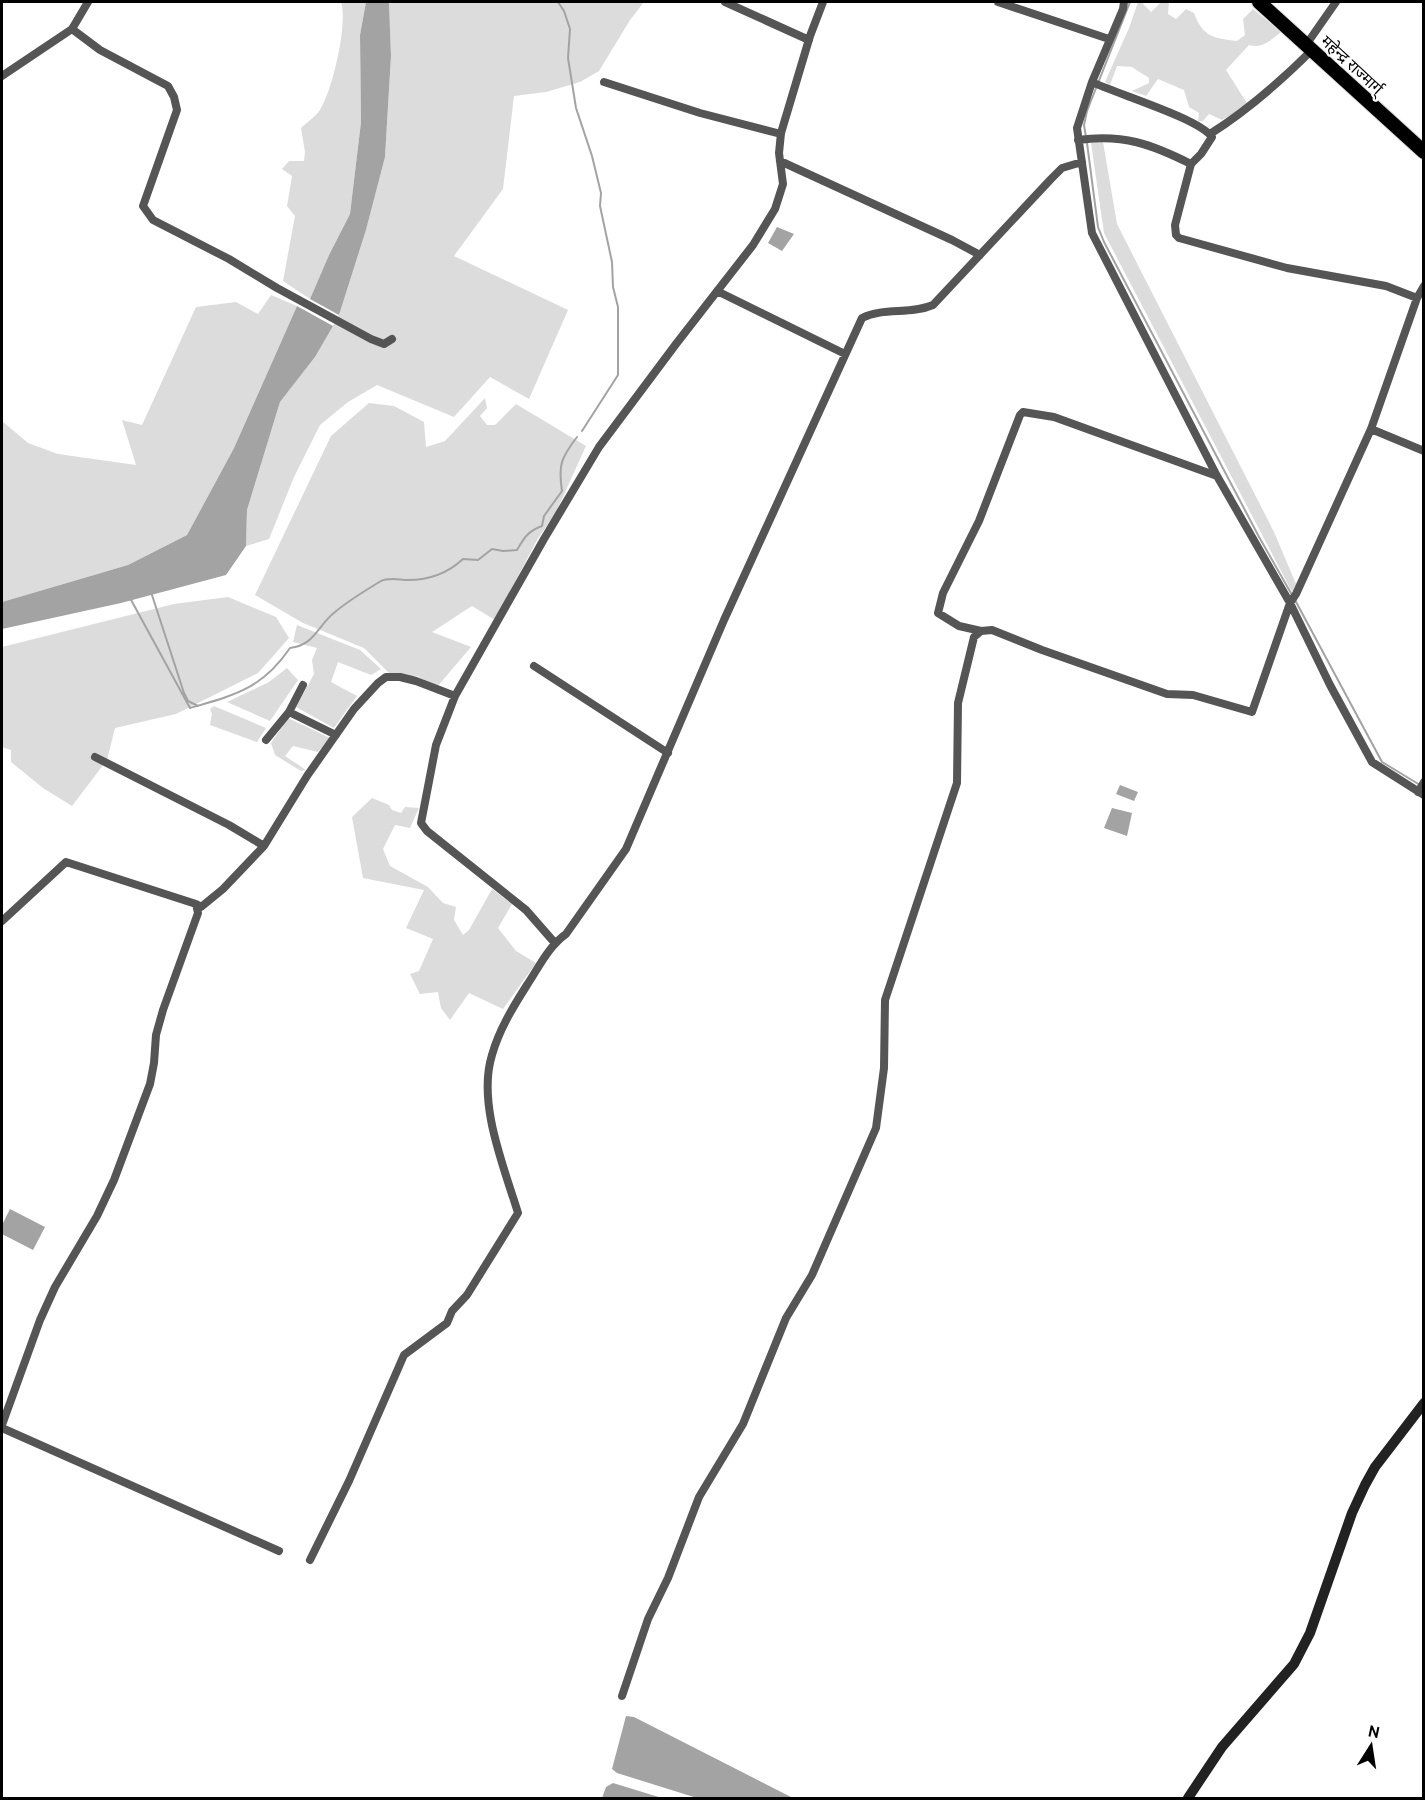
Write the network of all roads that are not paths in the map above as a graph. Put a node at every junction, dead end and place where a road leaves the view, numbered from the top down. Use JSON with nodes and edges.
{"nodes":[{"id":1,"x":88,"y":2,"type":"edge"},
{"id":2,"x":725,"y":2,"type":"edge"},
{"id":3,"x":823,"y":2,"type":"edge"},
{"id":4,"x":998,"y":2,"type":"edge"},
{"id":5,"x":1124,"y":2,"type":"edge"},
{"id":6,"x":1259,"y":2,"type":"edge"},
{"id":7,"x":1336,"y":2,"type":"edge"},
{"id":8,"x":72,"y":29,"type":"junction"},
{"id":9,"x":1109,"y":39,"type":"junction"},
{"id":10,"x":809,"y":40,"type":"junction"},
{"id":11,"x":1309,"y":47,"type":"junction"},
{"id":12,"x":2,"y":76,"type":"edge"},
{"id":13,"x":604,"y":82,"type":"dead end"},
{"id":14,"x":1092,"y":82,"type":"junction"},
{"id":15,"x":781,"y":134,"type":"junction"},
{"id":16,"x":1210,"y":134,"type":"junction"},
{"id":17,"x":1078,"y":140,"type":"junction"},
{"id":18,"x":1424,"y":152,"type":"edge"},
{"id":19,"x":780,"y":161,"type":"junction"},
{"id":20,"x":1082,"y":162,"type":"junction"},
{"id":21,"x":1191,"y":164,"type":"junction"},
{"id":22,"x":980,"y":255,"type":"junction"},
{"id":23,"x":1424,"y":286,"type":"edge"},
{"id":24,"x":717,"y":291,"type":"junction"},
{"id":25,"x":1417,"y":297,"type":"junction"},
{"id":26,"x":392,"y":339,"type":"dead end"},
{"id":27,"x":845,"y":354,"type":"junction"},
{"id":28,"x":1371,"y":429,"type":"junction"},
{"id":29,"x":1424,"y":451,"type":"edge"},
{"id":30,"x":1217,"y":476,"type":"junction"},
{"id":31,"x":1290,"y":603,"type":"junction"},
{"id":32,"x":981,"y":631,"type":"junction"},
{"id":33,"x":534,"y":666,"type":"dead end"},
{"id":34,"x":303,"y":685,"type":"dead end"},
{"id":35,"x":454,"y":696,"type":"junction"},
{"id":36,"x":289,"y":712,"type":"junction"},
{"id":37,"x":336,"y":735,"type":"junction"},
{"id":38,"x":266,"y":740,"type":"dead end"},
{"id":39,"x":668,"y":753,"type":"junction"},
{"id":40,"x":95,"y":757,"type":"dead end"},
{"id":41,"x":1424,"y":782,"type":"edge"},
{"id":42,"x":1421,"y":794,"type":"edge"},
{"id":43,"x":264,"y":846,"type":"junction"},
{"id":44,"x":196,"y":904,"type":"junction"},
{"id":45,"x":2,"y":921,"type":"edge"},
{"id":46,"x":554,"y":942,"type":"junction"},
{"id":47,"x":1424,"y":1403,"type":"edge"},
{"id":48,"x":2,"y":1426,"type":"edge"},
{"id":49,"x":279,"y":1551,"type":"dead end"},
{"id":50,"x":310,"y":1560,"type":"dead end"},
{"id":51,"x":622,"y":1696,"type":"dead end"},
{"id":52,"x":1188,"y":1798,"type":"edge"}],
"edges":[{"from":1,"to":8,"type":"street"},
{"from":2,"to":10,"type":"street"},
{"from":3,"to":10,"type":"street"},
{"from":4,"to":9,"type":"street"},
{"from":5,"to":9,"type":"street"},
{"from":6,"to":11,"type":"highway","name":"महेन्द्र राज्मार्ग्"},
{"from":7,"to":11,"type":"street"},
{"from":8,"to":12,"type":"street"},
{"from":8,"to":26,"type":"street"},
{"from":9,"to":14,"type":"street"},
{"from":10,"to":15,"type":"street"},
{"from":11,"to":16,"type":"street"},
{"from":11,"to":18,"type":"highway","name":"महेन्द्र राज्मार्ग्"},
{"from":13,"to":15,"type":"street"},
{"from":14,"to":16,"type":"street"},
{"from":14,"to":17,"type":"street"},
{"from":15,"to":19,"type":"street"},
{"from":16,"to":21,"type":"street"},
{"from":17,"to":20,"type":"street"},
{"from":17,"to":21,"type":"street"},
{"from":19,"to":22,"type":"street"},
{"from":19,"to":24,"type":"street"},
{"from":20,"to":22,"type":"street"},
{"from":20,"to":30,"type":"street"},
{"from":21,"to":25,"type":"street"},
{"from":22,"to":27,"type":"street"},
{"from":23,"to":25,"type":"street"},
{"from":24,"to":27,"type":"street"},
{"from":24,"to":35,"type":"street"},
{"from":25,"to":28,"type":"street"},
{"from":27,"to":39,"type":"street"},
{"from":28,"to":29,"type":"street"},
{"from":28,"to":31,"type":"street"},
{"from":30,"to":31,"type":"street"},
{"from":30,"to":32,"type":"street"},
{"from":31,"to":32,"type":"street"},
{"from":31,"to":42,"type":"street"},
{"from":32,"to":51,"type":"street"},
{"from":33,"to":39,"type":"street"},
{"from":34,"to":36,"type":"street"},
{"from":35,"to":37,"type":"street"},
{"from":35,"to":46,"type":"street"},
{"from":36,"to":37,"type":"street"},
{"from":36,"to":38,"type":"street"},
{"from":37,"to":43,"type":"street"},
{"from":39,"to":46,"type":"street"},
{"from":40,"to":43,"type":"street"},
{"from":41,"to":42,"type":"street"},
{"from":43,"to":44,"type":"street"},
{"from":44,"to":45,"type":"street"},
{"from":44,"to":48,"type":"street"},
{"from":46,"to":50,"type":"street"},
{"from":47,"to":52,"type":"main road"},
{"from":48,"to":49,"type":"street"}]}
